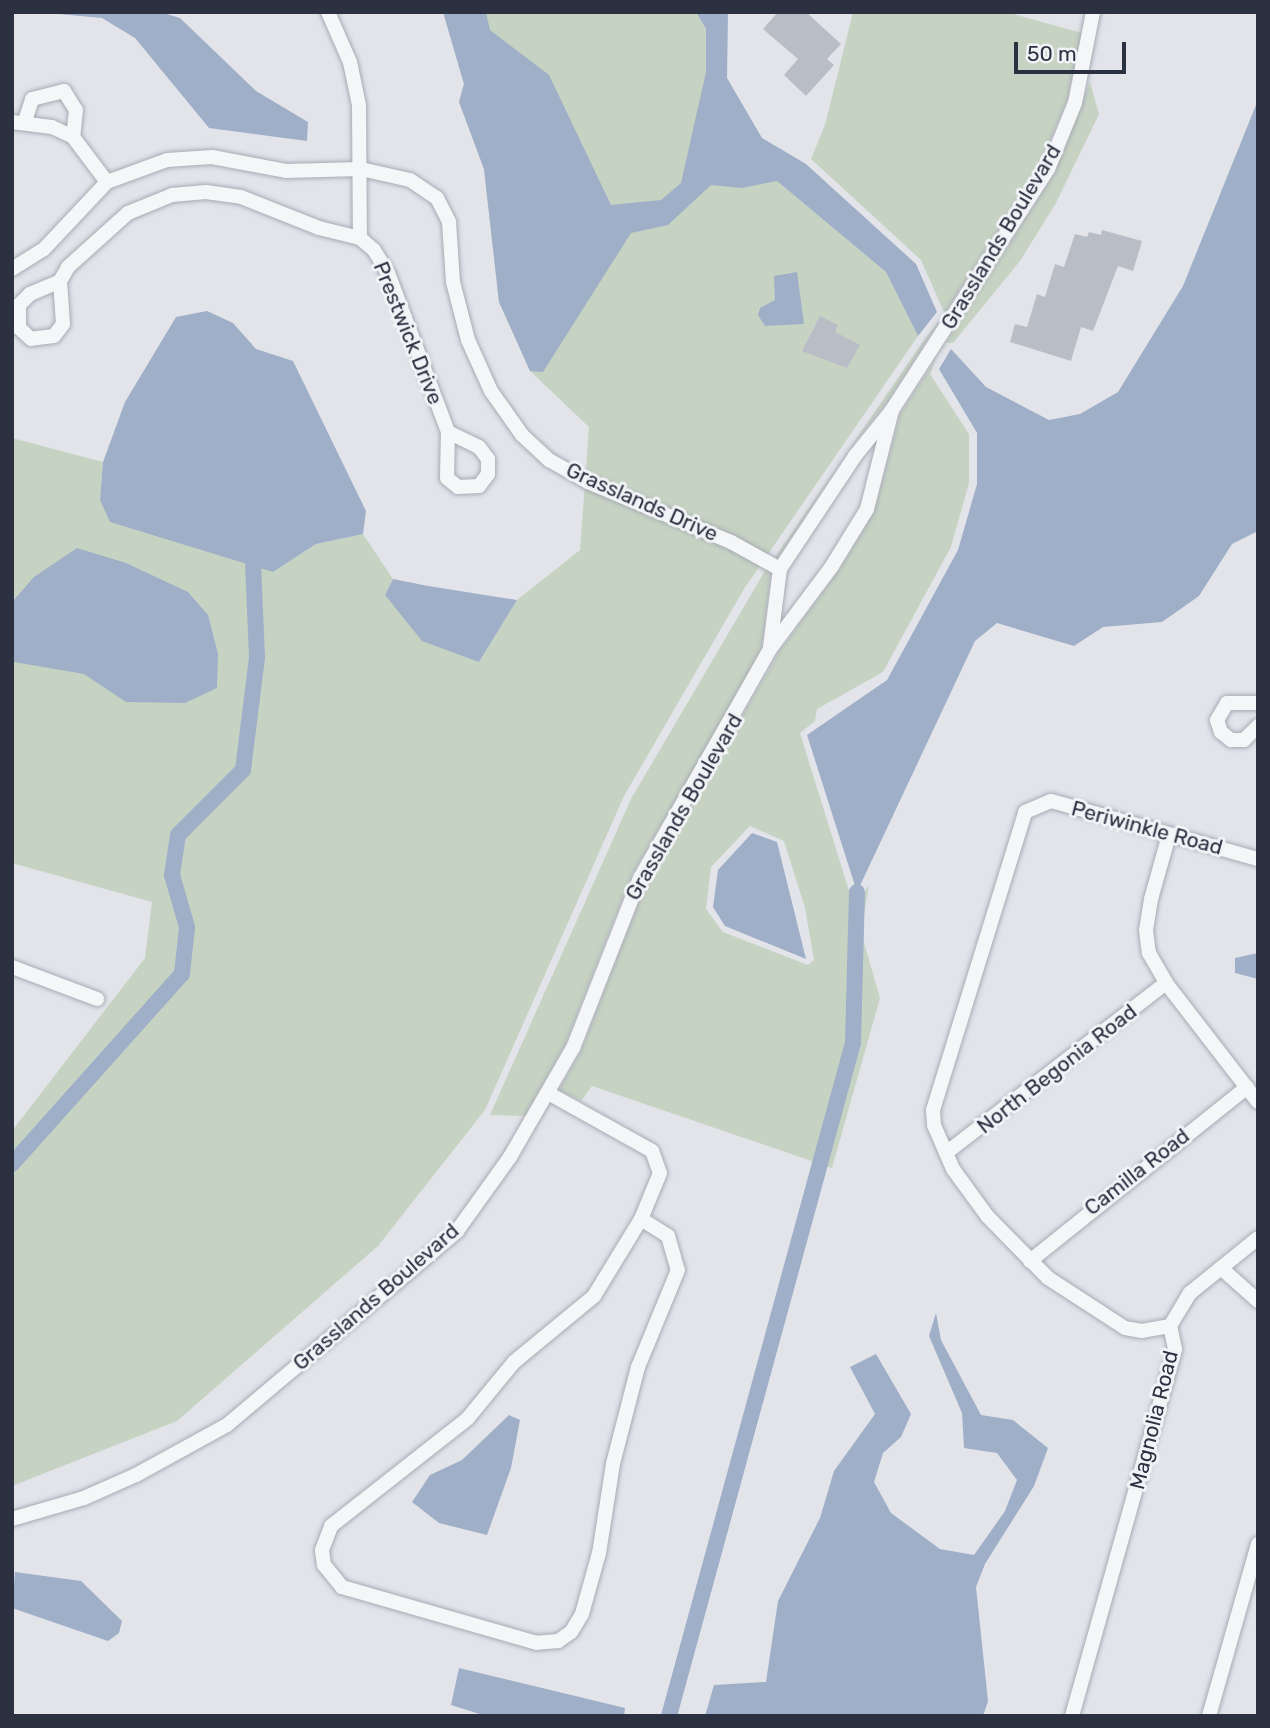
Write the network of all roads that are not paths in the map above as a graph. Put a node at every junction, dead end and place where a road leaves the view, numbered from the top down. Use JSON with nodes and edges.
{"nodes":[{"id":1,"x":328,"y":12,"type":"edge"},
{"id":2,"x":1093,"y":12,"type":"edge"},
{"id":3,"x":18,"y":122,"type":"edge"},
{"id":4,"x":73,"y":137,"type":"junction"},
{"id":5,"x":361,"y":169,"type":"junction"},
{"id":6,"x":107,"y":182,"type":"junction"},
{"id":7,"x":360,"y":238,"type":"junction"},
{"id":8,"x":12,"y":269,"type":"edge"},
{"id":9,"x":60,"y":281,"type":"dead end"},
{"id":10,"x":892,"y":410,"type":"junction"},
{"id":11,"x":448,"y":432,"type":"dead end"},
{"id":12,"x":780,"y":569,"type":"junction"},
{"id":13,"x":770,"y":649,"type":"junction"},
{"id":14,"x":1258,"y":703,"type":"edge"},
{"id":15,"x":1258,"y":726,"type":"edge"},
{"id":16,"x":1036,"y":805,"type":"joint"},
{"id":17,"x":1169,"y":835,"type":"junction"},
{"id":18,"x":1258,"y":859,"type":"edge"},
{"id":19,"x":12,"y":967,"type":"edge"},
{"id":20,"x":1166,"y":983,"type":"junction"},
{"id":21,"x":97,"y":999,"type":"dead end"},
{"id":22,"x":1247,"y":1087,"type":"junction"},
{"id":23,"x":548,"y":1093,"type":"junction"},
{"id":24,"x":1258,"y":1102,"type":"edge"},
{"id":25,"x":946,"y":1153,"type":"junction"},
{"id":26,"x":641,"y":1219,"type":"junction"},
{"id":27,"x":1258,"y":1238,"type":"edge"},
{"id":28,"x":1030,"y":1261,"type":"junction"},
{"id":29,"x":1221,"y":1268,"type":"junction"},
{"id":30,"x":1258,"y":1301,"type":"edge"},
{"id":31,"x":1170,"y":1326,"type":"junction"},
{"id":32,"x":12,"y":1519,"type":"edge"},
{"id":33,"x":1258,"y":1544,"type":"edge"},
{"id":34,"x":1072,"y":1716,"type":"edge"},
{"id":35,"x":1209,"y":1716,"type":"edge"}],
"edges":[{"from":1,"to":5,"type":"street","name":"Prestwick Drive"},
{"from":2,"to":10,"type":"street","name":"Grasslands Boulevard"},
{"from":3,"to":4,"type":"street"},
{"from":3,"to":4,"type":"street"},
{"from":4,"to":6,"type":"street"},
{"from":5,"to":6,"type":"street","name":"Grasslands Drive"},
{"from":5,"to":7,"type":"street","name":"Prestwick Drive"},
{"from":5,"to":12,"type":"street","name":"Grasslands Drive"},
{"from":6,"to":8,"type":"street","name":"Grasslands Drive"},
{"from":7,"to":9,"type":"street","name":"Prestwick Drive"},
{"from":7,"to":11,"type":"street","name":"Prestwick Drive"},
{"from":10,"to":12,"type":"street","name":"Grasslands Boulevard"},
{"from":10,"to":13,"type":"street","name":"Grasslands Boulevard"},
{"from":12,"to":13,"type":"street","name":"Grasslands Boulevard"},
{"from":13,"to":23,"type":"street","name":"Grasslands Boulevard"},
{"from":14,"to":15,"type":"street"},
{"from":16,"to":17,"type":"street","name":"Periwinkle Road"},
{"from":16,"to":25,"type":"street","name":"Magnolia Road"},
{"from":17,"to":18,"type":"street","name":"Periwinkle Road"},
{"from":17,"to":20,"type":"street"},
{"from":19,"to":21,"type":"street"},
{"from":20,"to":22,"type":"street"},
{"from":20,"to":25,"type":"street","name":"North Begonia Road"},
{"from":22,"to":24,"type":"street"},
{"from":22,"to":28,"type":"street","name":"Camilla Road"},
{"from":23,"to":26,"type":"street"},
{"from":23,"to":32,"type":"street","name":"Grasslands Boulevard"},
{"from":25,"to":28,"type":"street","name":"Magnolia Road"},
{"from":26,"to":26,"type":"street"},
{"from":27,"to":29,"type":"street"},
{"from":28,"to":31,"type":"street","name":"Magnolia Road"},
{"from":29,"to":30,"type":"street"},
{"from":29,"to":31,"type":"street"},
{"from":31,"to":34,"type":"street","name":"Magnolia Road"},
{"from":33,"to":35,"type":"street"}]}
